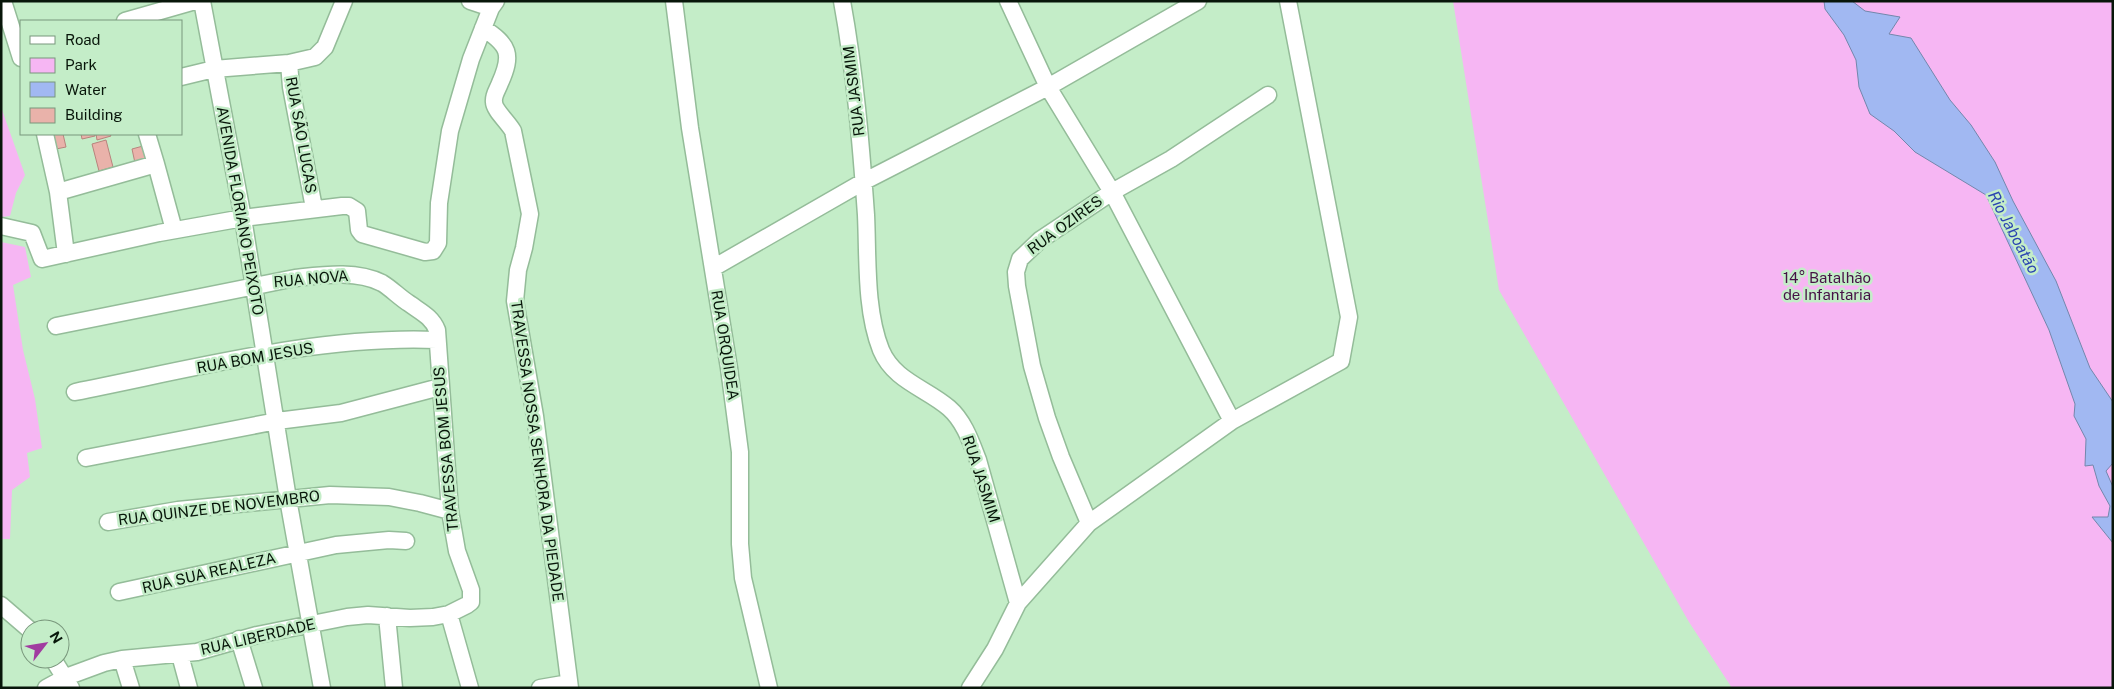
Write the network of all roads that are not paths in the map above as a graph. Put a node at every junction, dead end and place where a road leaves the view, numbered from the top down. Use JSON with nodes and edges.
{"nodes":[{"id":1,"x":3,"y":1,"type":"edge"},
{"id":2,"x":195,"y":1,"type":"edge"},
{"id":3,"x":202,"y":1,"type":"edge"},
{"id":4,"x":344,"y":1,"type":"edge"},
{"id":5,"x":470,"y":1,"type":"edge"},
{"id":6,"x":674,"y":1,"type":"edge"},
{"id":7,"x":842,"y":1,"type":"edge"},
{"id":8,"x":1008,"y":1,"type":"edge"},
{"id":9,"x":1198,"y":1,"type":"edge"},
{"id":10,"x":1288,"y":1,"type":"edge"},
{"id":11,"x":494,"y":4,"type":"edge"},
{"id":12,"x":128,"y":20,"type":"edge"},
{"id":13,"x":483,"y":28,"type":"junction"},
{"id":14,"x":20,"y":51,"type":"edge"},
{"id":15,"x":289,"y":63,"type":"junction"},
{"id":16,"x":214,"y":69,"type":"junction"},
{"id":17,"x":182,"y":77,"type":"edge"},
{"id":18,"x":1048,"y":86,"type":"junction"},
{"id":19,"x":1268,"y":95,"type":"dead end"},
{"id":20,"x":45,"y":135,"type":"edge"},
{"id":21,"x":148,"y":135,"type":"edge"},
{"id":22,"x":156,"y":164,"type":"junction"},
{"id":23,"x":863,"y":182,"type":"junction"},
{"id":24,"x":58,"y":192,"type":"junction"},
{"id":25,"x":1112,"y":192,"type":"junction"},
{"id":26,"x":314,"y":208,"type":"junction"},
{"id":27,"x":243,"y":218,"type":"junction"},
{"id":28,"x":1,"y":226,"type":"edge"},
{"id":29,"x":174,"y":230,"type":"junction"},
{"id":30,"x":66,"y":254,"type":"junction"},
{"id":31,"x":713,"y":268,"type":"junction"},
{"id":32,"x":253,"y":286,"type":"junction"},
{"id":33,"x":56,"y":326,"type":"dead end"},
{"id":34,"x":436,"y":332,"type":"junction"},
{"id":35,"x":265,"y":355,"type":"junction"},
{"id":36,"x":440,"y":387,"type":"junction"},
{"id":37,"x":74,"y":392,"type":"dead end"},
{"id":38,"x":277,"y":422,"type":"junction"},
{"id":39,"x":1232,"y":422,"type":"junction"},
{"id":40,"x":86,"y":458,"type":"dead end"},
{"id":41,"x":288,"y":498,"type":"junction"},
{"id":42,"x":450,"y":511,"type":"junction"},
{"id":43,"x":108,"y":522,"type":"dead end"},
{"id":44,"x":1089,"y":523,"type":"junction"},
{"id":45,"x":406,"y":541,"type":"dead end"},
{"id":46,"x":299,"y":552,"type":"junction"},
{"id":47,"x":119,"y":592,"type":"dead end"},
{"id":48,"x":471,"y":602,"type":"joint"},
{"id":49,"x":1018,"y":603,"type":"junction"},
{"id":50,"x":1,"y":605,"type":"edge"},
{"id":51,"x":449,"y":614,"type":"junction"},
{"id":52,"x":387,"y":616,"type":"junction"},
{"id":53,"x":20,"y":621,"type":"edge"},
{"id":54,"x":311,"y":624,"type":"junction"},
{"id":55,"x":239,"y":639,"type":"junction"},
{"id":56,"x":180,"y":654,"type":"junction"},
{"id":57,"x":122,"y":659,"type":"junction"},
{"id":58,"x":60,"y":669,"type":"edge"},
{"id":59,"x":68,"y":682,"type":"edge"},
{"id":60,"x":569,"y":685,"type":"edge"},
{"id":61,"x":46,"y":688,"type":"edge"},
{"id":62,"x":131,"y":688,"type":"edge"},
{"id":63,"x":189,"y":688,"type":"edge"},
{"id":64,"x":254,"y":688,"type":"edge"},
{"id":65,"x":322,"y":688,"type":"edge"},
{"id":66,"x":394,"y":688,"type":"edge"},
{"id":67,"x":470,"y":688,"type":"edge"},
{"id":68,"x":540,"y":688,"type":"edge"},
{"id":69,"x":769,"y":688,"type":"edge"},
{"id":70,"x":970,"y":688,"type":"edge"}],
"edges":[{"from":1,"to":14,"type":"street"},
{"from":2,"to":12,"type":"street"},
{"from":3,"to":16,"type":"street","name":"AVENIDA FLORIANO PEIXOTO"},
{"from":4,"to":15,"type":"street"},
{"from":5,"to":11,"type":"street"},
{"from":6,"to":31,"type":"street","name":"RUA ORQUIDEA"},
{"from":7,"to":23,"type":"street","name":"RUA JASMIM"},
{"from":8,"to":18,"type":"street"},
{"from":9,"to":18,"type":"street"},
{"from":10,"to":39,"type":"street"},
{"from":11,"to":13,"type":"street"},
{"from":13,"to":26,"type":"street"},
{"from":13,"to":60,"type":"street","name":"TRAVESSA NOSSA SENHORA DA PIEDADE"},
{"from":15,"to":16,"type":"street"},
{"from":15,"to":26,"type":"street","name":"RUA SÃO LUCAS"},
{"from":16,"to":17,"type":"street"},
{"from":16,"to":27,"type":"street","name":"AVENIDA FLORIANO PEIXOTO"},
{"from":18,"to":23,"type":"street"},
{"from":18,"to":25,"type":"street"},
{"from":19,"to":25,"type":"street","name":"RUA OZIRES"},
{"from":20,"to":24,"type":"street"},
{"from":21,"to":22,"type":"street"},
{"from":22,"to":24,"type":"street"},
{"from":22,"to":29,"type":"street"},
{"from":23,"to":31,"type":"street"},
{"from":23,"to":49,"type":"street","name":"RUA JASMIM"},
{"from":24,"to":30,"type":"street"},
{"from":25,"to":39,"type":"street"},
{"from":25,"to":44,"type":"street","name":"RUA OZIRES"},
{"from":26,"to":27,"type":"street"},
{"from":27,"to":29,"type":"street"},
{"from":27,"to":32,"type":"street","name":"AVENIDA FLORIANO PEIXOTO"},
{"from":28,"to":30,"type":"street"},
{"from":29,"to":30,"type":"street"},
{"from":31,"to":69,"type":"street","name":"RUA ORQUIDEA"},
{"from":32,"to":33,"type":"street","name":"RUA NOVA"},
{"from":32,"to":34,"type":"street","name":"RUA NOVA"},
{"from":32,"to":35,"type":"street","name":"AVENIDA FLORIANO PEIXOTO"},
{"from":34,"to":35,"type":"street","name":"RUA BOM JESUS"},
{"from":34,"to":36,"type":"street","name":"TRAVESSA BOM JESUS"},
{"from":35,"to":37,"type":"street","name":"RUA BOM JESUS"},
{"from":35,"to":38,"type":"street","name":"AVENIDA FLORIANO PEIXOTO"},
{"from":36,"to":38,"type":"street"},
{"from":36,"to":42,"type":"street","name":"TRAVESSA BOM JESUS"},
{"from":38,"to":40,"type":"street"},
{"from":38,"to":41,"type":"street","name":"AVENIDA FLORIANO PEIXOTO"},
{"from":39,"to":44,"type":"street"},
{"from":41,"to":42,"type":"street","name":"RUA QUINZE DE NOVEMBRO"},
{"from":41,"to":43,"type":"street","name":"RUA QUINZE DE NOVEMBRO"},
{"from":41,"to":46,"type":"street","name":"AVENIDA FLORIANO PEIXOTO"},
{"from":42,"to":48,"type":"street","name":"TRAVESSA BOM JESUS"},
{"from":44,"to":49,"type":"street"},
{"from":45,"to":46,"type":"street","name":"RUA SUA REALEZA"},
{"from":46,"to":47,"type":"street","name":"RUA SUA REALEZA"},
{"from":46,"to":54,"type":"street","name":"AVENIDA FLORIANO PEIXOTO"},
{"from":48,"to":51,"type":"street","name":"RUA LIBERDADE"},
{"from":49,"to":70,"type":"street"},
{"from":50,"to":53,"type":"street"},
{"from":51,"to":52,"type":"street","name":"RUA LIBERDADE"},
{"from":51,"to":67,"type":"street"},
{"from":52,"to":54,"type":"street","name":"RUA LIBERDADE"},
{"from":52,"to":66,"type":"street"},
{"from":54,"to":55,"type":"street","name":"RUA LIBERDADE"},
{"from":54,"to":65,"type":"street","name":"AVENIDA FLORIANO PEIXOTO"},
{"from":55,"to":56,"type":"street","name":"RUA LIBERDADE"},
{"from":55,"to":64,"type":"street"},
{"from":56,"to":57,"type":"street","name":"RUA LIBERDADE"},
{"from":56,"to":63,"type":"street"},
{"from":57,"to":59,"type":"street","name":"RUA LIBERDADE"},
{"from":57,"to":62,"type":"street"},
{"from":58,"to":59,"type":"street"},
{"from":59,"to":61,"type":"street","name":"RUA LIBERDADE"},
{"from":60,"to":68,"type":"street"}]}
